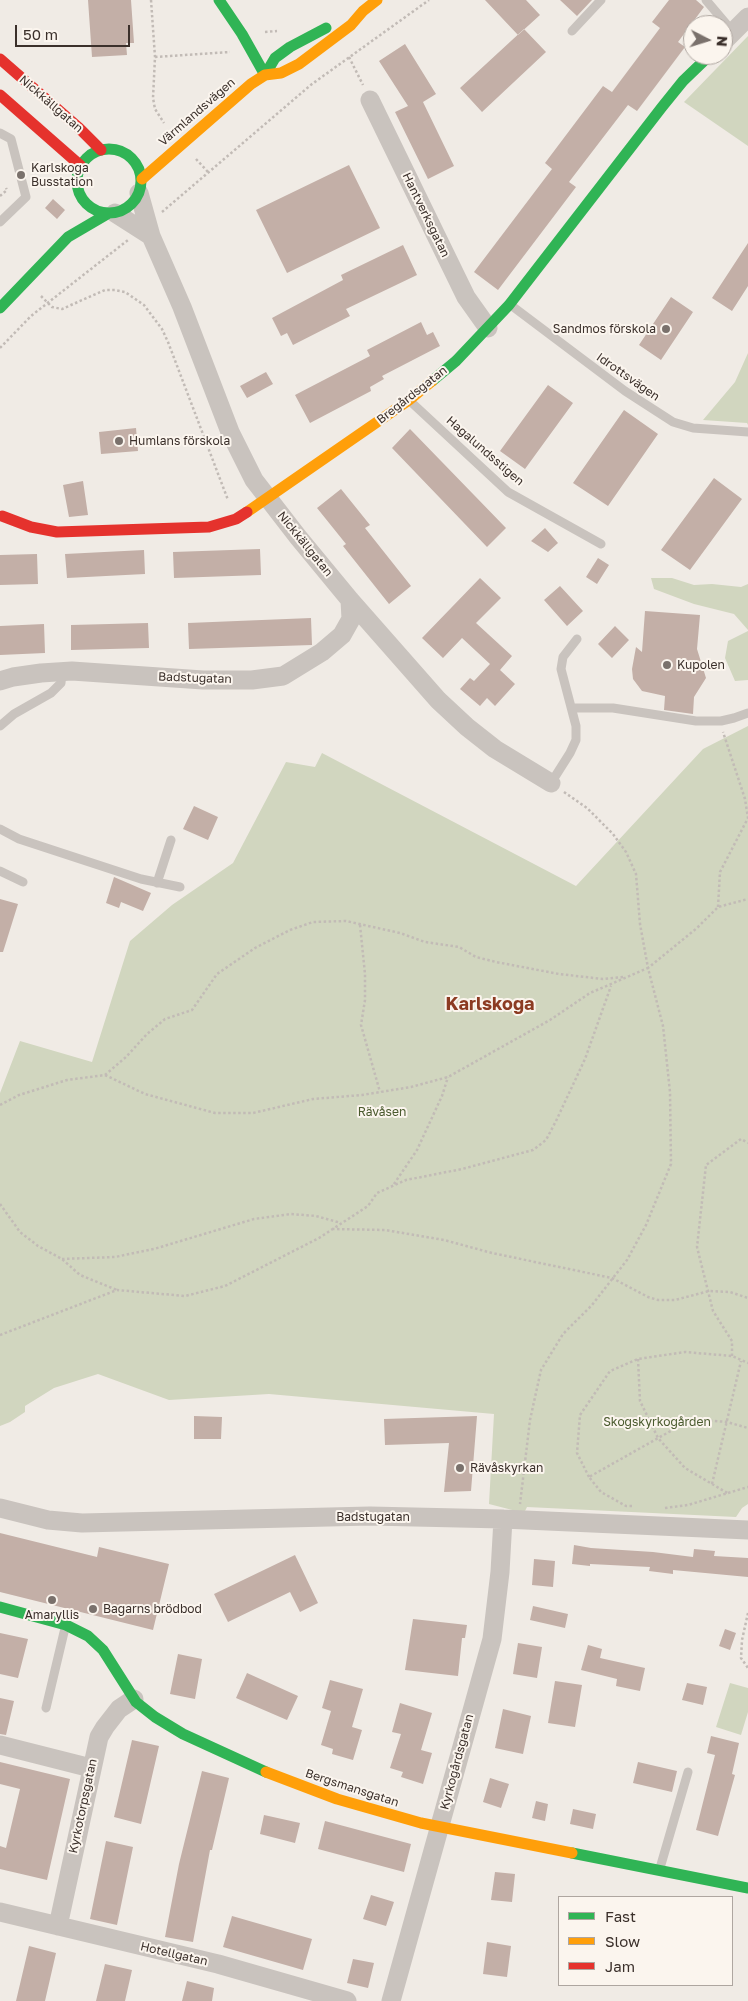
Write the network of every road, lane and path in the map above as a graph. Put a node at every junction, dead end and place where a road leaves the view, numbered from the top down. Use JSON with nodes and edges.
{"nodes":[{"id":1,"x":151,"y":0,"type":"edge"},
{"id":2,"x":219,"y":0,"type":"edge"},
{"id":3,"x":377,"y":0,"type":"edge"},
{"id":4,"x":429,"y":0,"type":"edge"},
{"id":5,"x":601,"y":0,"type":"edge"},
{"id":6,"x":706,"y":0,"type":"edge"},
{"id":7,"x":363,"y":11,"type":"junction"},
{"id":8,"x":715,"y":15,"type":"edge"},
{"id":9,"x":748,"y":18,"type":"edge"},
{"id":10,"x":572,"y":31,"type":"dead end"},
{"id":11,"x":733,"y":32,"type":"edge"},
{"id":12,"x":348,"y":57,"type":"junction"},
{"id":13,"x":0,"y":59,"type":"edge"},
{"id":14,"x":700,"y":65,"type":"edge"},
{"id":15,"x":265,"y":75,"type":"junction"},
{"id":16,"x":251,"y":84,"type":"junction"},
{"id":17,"x":0,"y":95,"type":"edge"},
{"id":18,"x":370,"y":100,"type":"joint"},
{"id":19,"x":164,"y":123,"type":"dead end"},
{"id":20,"x":0,"y":133,"type":"edge"},
{"id":21,"x":174,"y":136,"type":"dead end"},
{"id":22,"x":101,"y":150,"type":"junction"},
{"id":23,"x":190,"y":152,"type":"dead end"},
{"id":24,"x":145,"y":154,"type":"dead end"},
{"id":25,"x":128,"y":155,"type":"junction"},
{"id":26,"x":80,"y":166,"type":"junction"},
{"id":27,"x":208,"y":172,"type":"junction"},
{"id":28,"x":140,"y":186,"type":"junction"},
{"id":29,"x":6,"y":188,"type":"dead end"},
{"id":30,"x":78,"y":188,"type":"junction"},
{"id":31,"x":0,"y":196,"type":"edge"},
{"id":32,"x":75,"y":210,"type":"dead end"},
{"id":33,"x":112,"y":213,"type":"junction"},
{"id":34,"x":159,"y":214,"type":"dead end"},
{"id":35,"x":0,"y":220,"type":"edge"},
{"id":36,"x":72,"y":223,"type":"dead end"},
{"id":37,"x":151,"y":236,"type":"junction"},
{"id":38,"x":68,"y":237,"type":"junction"},
{"id":39,"x":129,"y":239,"type":"dead end"},
{"id":40,"x":1,"y":289,"type":"dead end"},
{"id":41,"x":11,"y":296,"type":"junction"},
{"id":42,"x":48,"y":302,"type":"junction"},
{"id":43,"x":509,"y":304,"type":"junction"},
{"id":44,"x":0,"y":308,"type":"edge"},
{"id":45,"x":488,"y":328,"type":"junction"},
{"id":46,"x":0,"y":348,"type":"edge"},
{"id":47,"x":409,"y":400,"type":"junction"},
{"id":48,"x":748,"y":432,"type":"edge"},
{"id":49,"x":268,"y":498,"type":"junction"},
{"id":50,"x":2,"y":516,"type":"dead end"},
{"id":51,"x":236,"y":518,"type":"junction"},
{"id":52,"x":601,"y":544,"type":"dead end"},
{"id":53,"x":350,"y":600,"type":"junction"},
{"id":54,"x":577,"y":639,"type":"dead end"},
{"id":55,"x":62,"y":672,"type":"junction"},
{"id":56,"x":0,"y":681,"type":"edge"},
{"id":57,"x":572,"y":708,"type":"junction"},
{"id":58,"x":748,"y":713,"type":"edge"},
{"id":59,"x":0,"y":726,"type":"edge"},
{"id":60,"x":725,"y":741,"type":"dead end"},
{"id":61,"x":551,"y":783,"type":"junction"},
{"id":62,"x":748,"y":824,"type":"edge"},
{"id":63,"x":744,"y":827,"type":"junction"},
{"id":64,"x":0,"y":829,"type":"edge"},
{"id":65,"x":171,"y":840,"type":"dead end"},
{"id":66,"x":0,"y":871,"type":"edge"},
{"id":67,"x":23,"y":882,"type":"dead end"},
{"id":68,"x":157,"y":883,"type":"junction"},
{"id":69,"x":180,"y":888,"type":"dead end"},
{"id":70,"x":748,"y":899,"type":"edge"},
{"id":71,"x":718,"y":907,"type":"junction"},
{"id":72,"x":360,"y":925,"type":"junction"},
{"id":73,"x":648,"y":968,"type":"junction"},
{"id":74,"x":626,"y":976,"type":"junction"},
{"id":75,"x":611,"y":986,"type":"junction"},
{"id":76,"x":105,"y":1075,"type":"junction"},
{"id":77,"x":448,"y":1077,"type":"junction"},
{"id":78,"x":380,"y":1092,"type":"junction"},
{"id":79,"x":0,"y":1105,"type":"edge"},
{"id":80,"x":748,"y":1144,"type":"edge"},
{"id":81,"x":393,"y":1185,"type":"junction"},
{"id":82,"x":0,"y":1204,"type":"edge"},
{"id":83,"x":341,"y":1223,"type":"junction"},
{"id":84,"x":332,"y":1229,"type":"junction"},
{"id":85,"x":62,"y":1258,"type":"junction"},
{"id":86,"x":612,"y":1278,"type":"junction"},
{"id":87,"x":117,"y":1290,"type":"junction"},
{"id":88,"x":709,"y":1291,"type":"junction"},
{"id":89,"x":748,"y":1298,"type":"edge"},
{"id":90,"x":0,"y":1335,"type":"edge"},
{"id":91,"x":732,"y":1356,"type":"junction"},
{"id":92,"x":638,"y":1359,"type":"junction"},
{"id":93,"x":741,"y":1360,"type":"junction"},
{"id":94,"x":748,"y":1363,"type":"edge"},
{"id":95,"x":727,"y":1422,"type":"junction"},
{"id":96,"x":748,"y":1428,"type":"edge"},
{"id":97,"x":658,"y":1438,"type":"junction"},
{"id":98,"x":589,"y":1476,"type":"junction"},
{"id":99,"x":712,"y":1484,"type":"junction"},
{"id":100,"x":748,"y":1487,"type":"edge"},
{"id":101,"x":729,"y":1494,"type":"junction"},
{"id":102,"x":520,"y":1506,"type":"dead end"},
{"id":103,"x":636,"y":1507,"type":"dead end"},
{"id":104,"x":0,"y":1508,"type":"edge"},
{"id":105,"x":664,"y":1508,"type":"dead end"},
{"id":106,"x":502,"y":1519,"type":"junction"},
{"id":107,"x":748,"y":1530,"type":"edge"},
{"id":108,"x":0,"y":1607,"type":"edge"},
{"id":109,"x":748,"y":1612,"type":"edge"},
{"id":110,"x":66,"y":1625,"type":"junction"},
{"id":111,"x":748,"y":1668,"type":"edge"},
{"id":112,"x":134,"y":1699,"type":"junction"},
{"id":113,"x":46,"y":1708,"type":"dead end"},
{"id":114,"x":0,"y":1745,"type":"edge"},
{"id":115,"x":91,"y":1768,"type":"junction"},
{"id":116,"x":688,"y":1772,"type":"dead end"},
{"id":117,"x":440,"y":1827,"type":"junction"},
{"id":118,"x":659,"y":1871,"type":"junction"},
{"id":119,"x":748,"y":1888,"type":"edge"},
{"id":120,"x":0,"y":1912,"type":"edge"},
{"id":121,"x":58,"y":1926,"type":"junction"},
{"id":122,"x":347,"y":2001,"type":"edge"},
{"id":123,"x":390,"y":2001,"type":"edge"}],
"edges":[{"from":1,"to":19,"type":"path"},
{"from":2,"to":15,"type":"street"},
{"from":3,"to":7,"type":"street"},
{"from":4,"to":12,"type":"path"},
{"from":5,"to":10,"type":"lane"},
{"from":6,"to":8,"type":"lane"},
{"from":7,"to":15,"type":"street"},
{"from":7,"to":15,"type":"street"},
{"from":9,"to":11,"type":"street"},
{"from":12,"to":18,"type":"path"},
{"from":12,"to":27,"type":"path"},
{"from":13,"to":22,"type":"street","name":"Nickkällgatan"},
{"from":14,"to":43,"type":"street","name":"Bregårdsgatan"},
{"from":15,"to":16,"type":"street"},
{"from":16,"to":21,"type":"street","name":"Värmlandsvägen"},
{"from":16,"to":28,"type":"street","name":"Värmlandsvägen"},
{"from":17,"to":26,"type":"street"},
{"from":18,"to":45,"type":"street","name":"Hantverksgatan"},
{"from":20,"to":35,"type":"lane"},
{"from":22,"to":25,"type":"street"},
{"from":22,"to":26,"type":"street"},
{"from":23,"to":27,"type":"path"},
{"from":24,"to":25,"type":"street","name":"Värmlandsvägen"},
{"from":25,"to":28,"type":"street"},
{"from":26,"to":30,"type":"street"},
{"from":27,"to":34,"type":"path"},
{"from":28,"to":33,"type":"street"},
{"from":28,"to":37,"type":"street","name":"Nickkällgatan"},
{"from":29,"to":31,"type":"path"},
{"from":30,"to":32,"type":"street"},
{"from":30,"to":33,"type":"street"},
{"from":33,"to":37,"type":"street"},
{"from":33,"to":38,"type":"street"},
{"from":36,"to":38,"type":"street"},
{"from":37,"to":49,"type":"street","name":"Nickkällgatan"},
{"from":38,"to":41,"type":"street"},
{"from":39,"to":42,"type":"path"},
{"from":40,"to":41,"type":"lane"},
{"from":41,"to":44,"type":"street"},
{"from":42,"to":46,"type":"path"},
{"from":42,"to":51,"type":"path"},
{"from":43,"to":45,"type":"street","name":"Bregårdsgatan"},
{"from":43,"to":48,"type":"lane","name":"Idrottsvägen"},
{"from":45,"to":47,"type":"street","name":"Bregårdsgatan"},
{"from":47,"to":49,"type":"street","name":"Bregårdsgatan"},
{"from":47,"to":52,"type":"lane","name":"Hagalundsstigen"},
{"from":49,"to":51,"type":"street","name":"Bregårdsgatan"},
{"from":49,"to":53,"type":"street","name":"Nickkällgatan"},
{"from":50,"to":51,"type":"street","name":"Bregårdsgatan"},
{"from":53,"to":55,"type":"street","name":"Badstugatan"},
{"from":53,"to":61,"type":"street","name":"Nickkällgatan"},
{"from":54,"to":57,"type":"lane"},
{"from":55,"to":56,"type":"street","name":"Badstugatan"},
{"from":55,"to":59,"type":"lane"},
{"from":57,"to":58,"type":"lane"},
{"from":57,"to":61,"type":"lane"},
{"from":60,"to":63,"type":"path"},
{"from":61,"to":73,"type":"path"},
{"from":62,"to":63,"type":"path"},
{"from":63,"to":71,"type":"path"},
{"from":64,"to":68,"type":"lane"},
{"from":65,"to":68,"type":"lane"},
{"from":66,"to":67,"type":"lane"},
{"from":68,"to":69,"type":"lane"},
{"from":70,"to":71,"type":"path"},
{"from":71,"to":73,"type":"path"},
{"from":72,"to":74,"type":"path"},
{"from":72,"to":76,"type":"path"},
{"from":72,"to":78,"type":"path"},
{"from":73,"to":74,"type":"path"},
{"from":73,"to":86,"type":"path"},
{"from":74,"to":75,"type":"path"},
{"from":75,"to":77,"type":"path"},
{"from":75,"to":81,"type":"path"},
{"from":76,"to":78,"type":"path"},
{"from":76,"to":79,"type":"path"},
{"from":77,"to":78,"type":"path"},
{"from":77,"to":81,"type":"path"},
{"from":80,"to":88,"type":"path"},
{"from":81,"to":83,"type":"path"},
{"from":82,"to":85,"type":"path"},
{"from":83,"to":84,"type":"path"},
{"from":83,"to":85,"type":"path"},
{"from":84,"to":86,"type":"path"},
{"from":84,"to":87,"type":"path"},
{"from":85,"to":87,"type":"path"},
{"from":86,"to":88,"type":"path"},
{"from":86,"to":102,"type":"path"},
{"from":87,"to":90,"type":"path"},
{"from":88,"to":89,"type":"path"},
{"from":88,"to":91,"type":"path"},
{"from":91,"to":92,"type":"path"},
{"from":91,"to":93,"type":"path"},
{"from":92,"to":97,"type":"path"},
{"from":92,"to":98,"type":"path"},
{"from":93,"to":94,"type":"path"},
{"from":93,"to":95,"type":"path"},
{"from":95,"to":96,"type":"path"},
{"from":95,"to":97,"type":"path"},
{"from":95,"to":99,"type":"path"},
{"from":97,"to":98,"type":"path"},
{"from":97,"to":99,"type":"path"},
{"from":98,"to":103,"type":"path"},
{"from":99,"to":101,"type":"path"},
{"from":100,"to":101,"type":"path"},
{"from":101,"to":105,"type":"path"},
{"from":104,"to":106,"type":"street","name":"Badstugatan"},
{"from":106,"to":107,"type":"street","name":"Badstugatan"},
{"from":106,"to":117,"type":"street","name":"Kyrkogårdsgatan"},
{"from":108,"to":110,"type":"street","name":"Bergsmansgatan"},
{"from":109,"to":111,"type":"path"},
{"from":110,"to":112,"type":"street","name":"Bergsmansgatan"},
{"from":110,"to":113,"type":"lane"},
{"from":112,"to":115,"type":"street","name":"Kyrkotorpsgatan"},
{"from":112,"to":117,"type":"street","name":"Bergsmansgatan"},
{"from":114,"to":115,"type":"street"},
{"from":115,"to":121,"type":"street","name":"Kyrkotorpsgatan"},
{"from":116,"to":118,"type":"lane"},
{"from":117,"to":118,"type":"street","name":"Bergsmansgatan"},
{"from":117,"to":123,"type":"street","name":"Kyrkogårdsgatan"},
{"from":118,"to":119,"type":"street","name":"Bergsmansgatan"},
{"from":120,"to":121,"type":"street","name":"Hotellgatan"},
{"from":121,"to":122,"type":"street","name":"Hotellgatan"}]}
